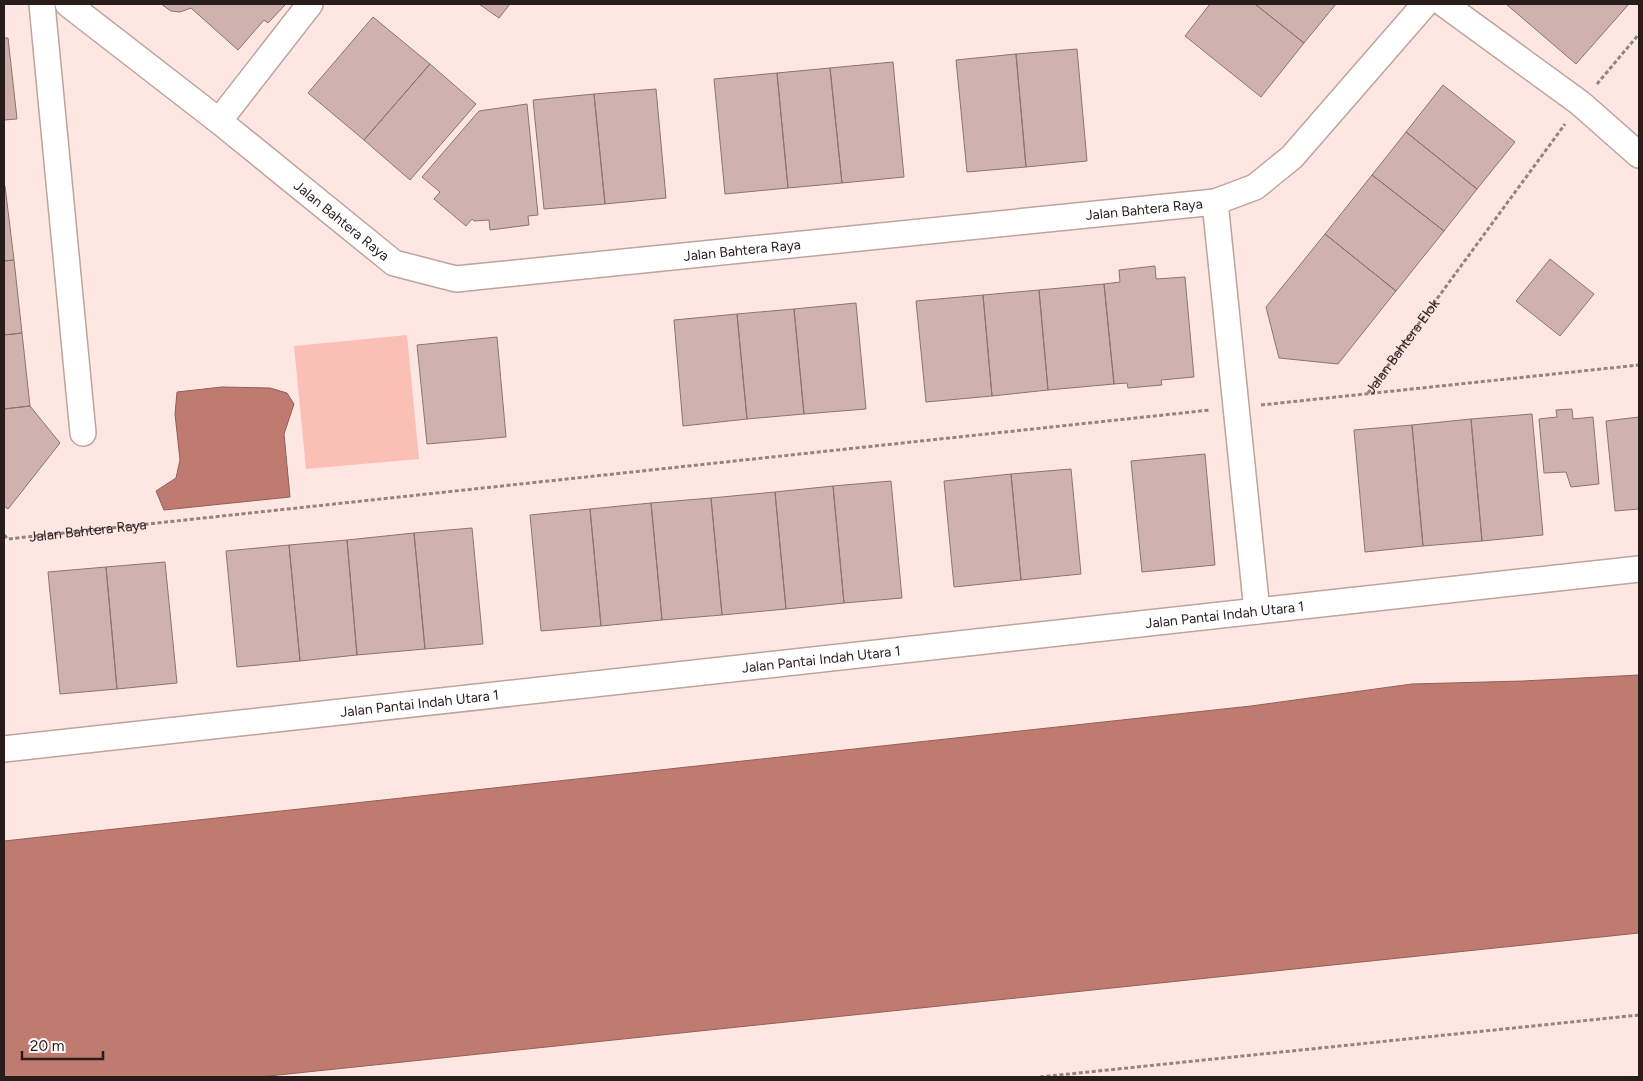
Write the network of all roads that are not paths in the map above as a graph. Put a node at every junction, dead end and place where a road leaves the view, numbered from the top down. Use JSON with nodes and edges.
{"nodes":[{"id":1,"x":42,"y":4,"type":"edge"},
{"id":2,"x":68,"y":4,"type":"edge"},
{"id":3,"x":310,"y":4,"type":"edge"},
{"id":4,"x":1425,"y":4,"type":"edge"},
{"id":5,"x":1444,"y":4,"type":"edge"},
{"id":6,"x":219,"y":121,"type":"junction"},
{"id":7,"x":1639,"y":155,"type":"edge"},
{"id":8,"x":1216,"y":202,"type":"junction"},
{"id":9,"x":83,"y":433,"type":"dead end"},
{"id":10,"x":1639,"y":568,"type":"edge"},
{"id":11,"x":1257,"y":611,"type":"junction"},
{"id":12,"x":4,"y":749,"type":"edge"}],
"edges":[{"from":1,"to":9,"type":"street"},
{"from":2,"to":6,"type":"street","name":"Jalan Bahtera Raya"},
{"from":3,"to":6,"type":"street"},
{"from":4,"to":8,"type":"street","name":"Jalan Bahtera Raya"},
{"from":5,"to":7,"type":"street"},
{"from":6,"to":8,"type":"street","name":"Jalan Bahtera Raya"},
{"from":8,"to":11,"type":"street"},
{"from":10,"to":11,"type":"street","name":"Jalan Pantai Indah Utara 1"},
{"from":11,"to":12,"type":"street","name":"Jalan Pantai Indah Utara 1"}]}
